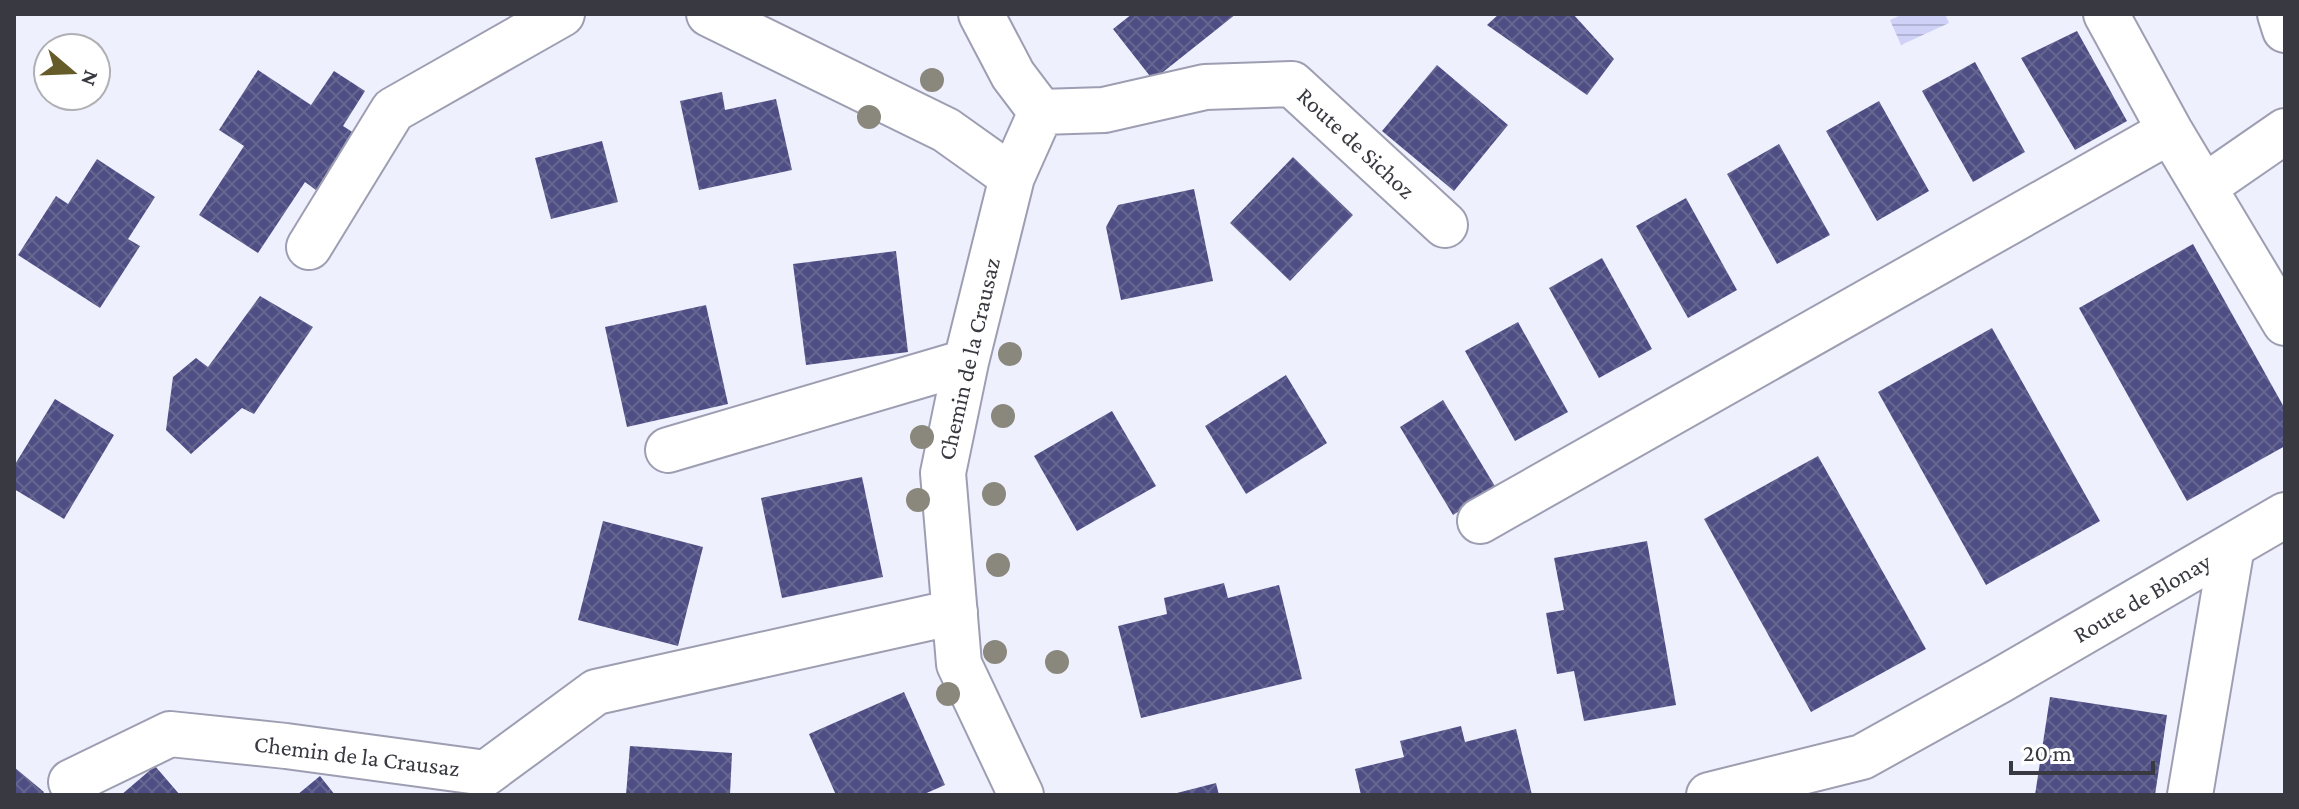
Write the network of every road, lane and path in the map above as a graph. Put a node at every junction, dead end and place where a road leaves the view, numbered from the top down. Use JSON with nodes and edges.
{"nodes":[{"id":1,"x":562,"y":14,"type":"edge"},
{"id":2,"x":709,"y":14,"type":"edge"},
{"id":3,"x":981,"y":14,"type":"edge"},
{"id":4,"x":2106,"y":14,"type":"edge"},
{"id":5,"x":2280,"y":14,"type":"edge"},
{"id":6,"x":2285,"y":30,"type":"edge"},
{"id":7,"x":1041,"y":112,"type":"junction"},
{"id":8,"x":2170,"y":131,"type":"junction"},
{"id":9,"x":2285,"y":131,"type":"edge"},
{"id":10,"x":1012,"y":177,"type":"junction"},
{"id":11,"x":2204,"y":187,"type":"junction"},
{"id":12,"x":1445,"y":225,"type":"dead end"},
{"id":13,"x":309,"y":247,"type":"dead end"},
{"id":14,"x":2285,"y":323,"type":"edge"},
{"id":15,"x":966,"y":362,"type":"junction"},
{"id":16,"x":668,"y":450,"type":"dead end"},
{"id":17,"x":2285,"y":515,"type":"edge"},
{"id":18,"x":1480,"y":521,"type":"dead end"},
{"id":19,"x":2232,"y":546,"type":"junction"},
{"id":20,"x":955,"y":612,"type":"junction"},
{"id":21,"x":71,"y":782,"type":"dead end"},
{"id":22,"x":1021,"y":795,"type":"edge"},
{"id":23,"x":1709,"y":795,"type":"edge"},
{"id":24,"x":2190,"y":795,"type":"edge"}],
"edges":[{"from":1,"to":13,"type":"street"},
{"from":2,"to":10,"type":"street"},
{"from":3,"to":7,"type":"street"},
{"from":4,"to":8,"type":"street"},
{"from":5,"to":6,"type":"street"},
{"from":7,"to":10,"type":"street","name":"Chemin de la Crausaz"},
{"from":7,"to":12,"type":"street","name":"Route de Sichoz"},
{"from":8,"to":11,"type":"street"},
{"from":8,"to":18,"type":"street"},
{"from":9,"to":11,"type":"street"},
{"from":10,"to":15,"type":"street","name":"Chemin de la Crausaz"},
{"from":11,"to":14,"type":"street"},
{"from":15,"to":16,"type":"street"},
{"from":15,"to":20,"type":"street","name":"Chemin de la Crausaz"},
{"from":17,"to":19,"type":"street","name":"Route de Blonay"},
{"from":19,"to":23,"type":"street","name":"Route de Blonay"},
{"from":19,"to":24,"type":"street"},
{"from":20,"to":21,"type":"street","name":"Chemin de la Crausaz"},
{"from":20,"to":22,"type":"street","name":"Chemin de la Crausaz"}]}
